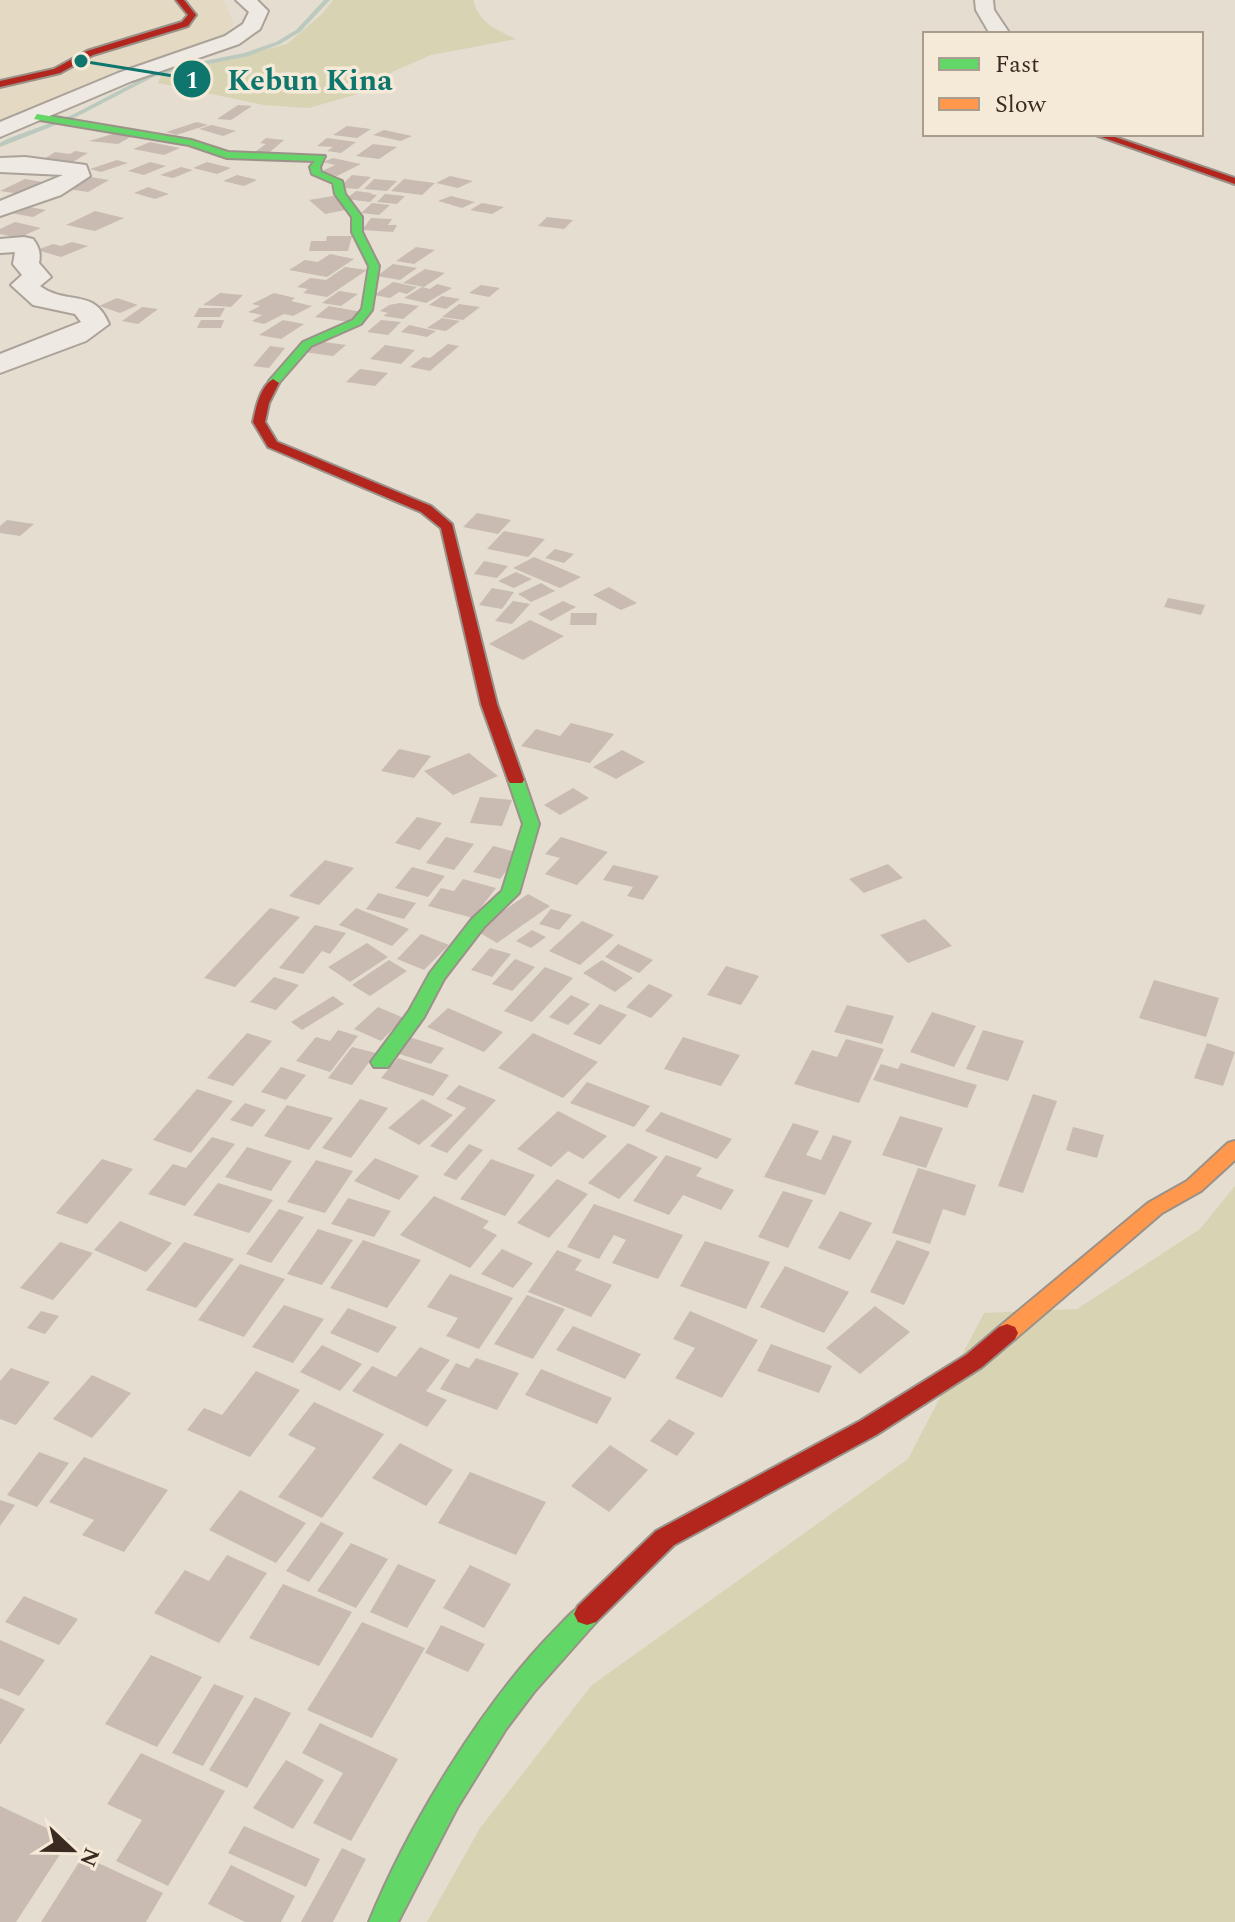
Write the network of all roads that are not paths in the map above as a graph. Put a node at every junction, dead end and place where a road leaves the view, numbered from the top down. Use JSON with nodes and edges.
{"nodes":[{"id":1,"x":180,"y":0,"type":"edge"},
{"id":2,"x":245,"y":0,"type":"edge"},
{"id":3,"x":984,"y":0,"type":"edge"},
{"id":4,"x":999,"y":32,"type":"edge"},
{"id":5,"x":0,"y":84,"type":"edge"},
{"id":6,"x":37,"y":117,"type":"junction"},
{"id":7,"x":0,"y":130,"type":"edge"},
{"id":8,"x":1103,"y":136,"type":"edge"},
{"id":9,"x":0,"y":165,"type":"edge"},
{"id":10,"x":1235,"y":181,"type":"edge"},
{"id":11,"x":0,"y":209,"type":"edge"},
{"id":12,"x":0,"y":246,"type":"edge"},
{"id":13,"x":0,"y":365,"type":"edge"},
{"id":14,"x":381,"y":1062,"type":"dead end"},
{"id":15,"x":1235,"y":1148,"type":"edge"},
{"id":16,"x":383,"y":1922,"type":"edge"}],
"edges":[{"from":1,"to":5,"type":"street"},
{"from":2,"to":6,"type":"street"},
{"from":3,"to":4,"type":"street"},
{"from":6,"to":7,"type":"street"},
{"from":6,"to":14,"type":"street"},
{"from":8,"to":10,"type":"street"},
{"from":9,"to":11,"type":"street"},
{"from":12,"to":13,"type":"street"},
{"from":15,"to":16,"type":"street"}]}
